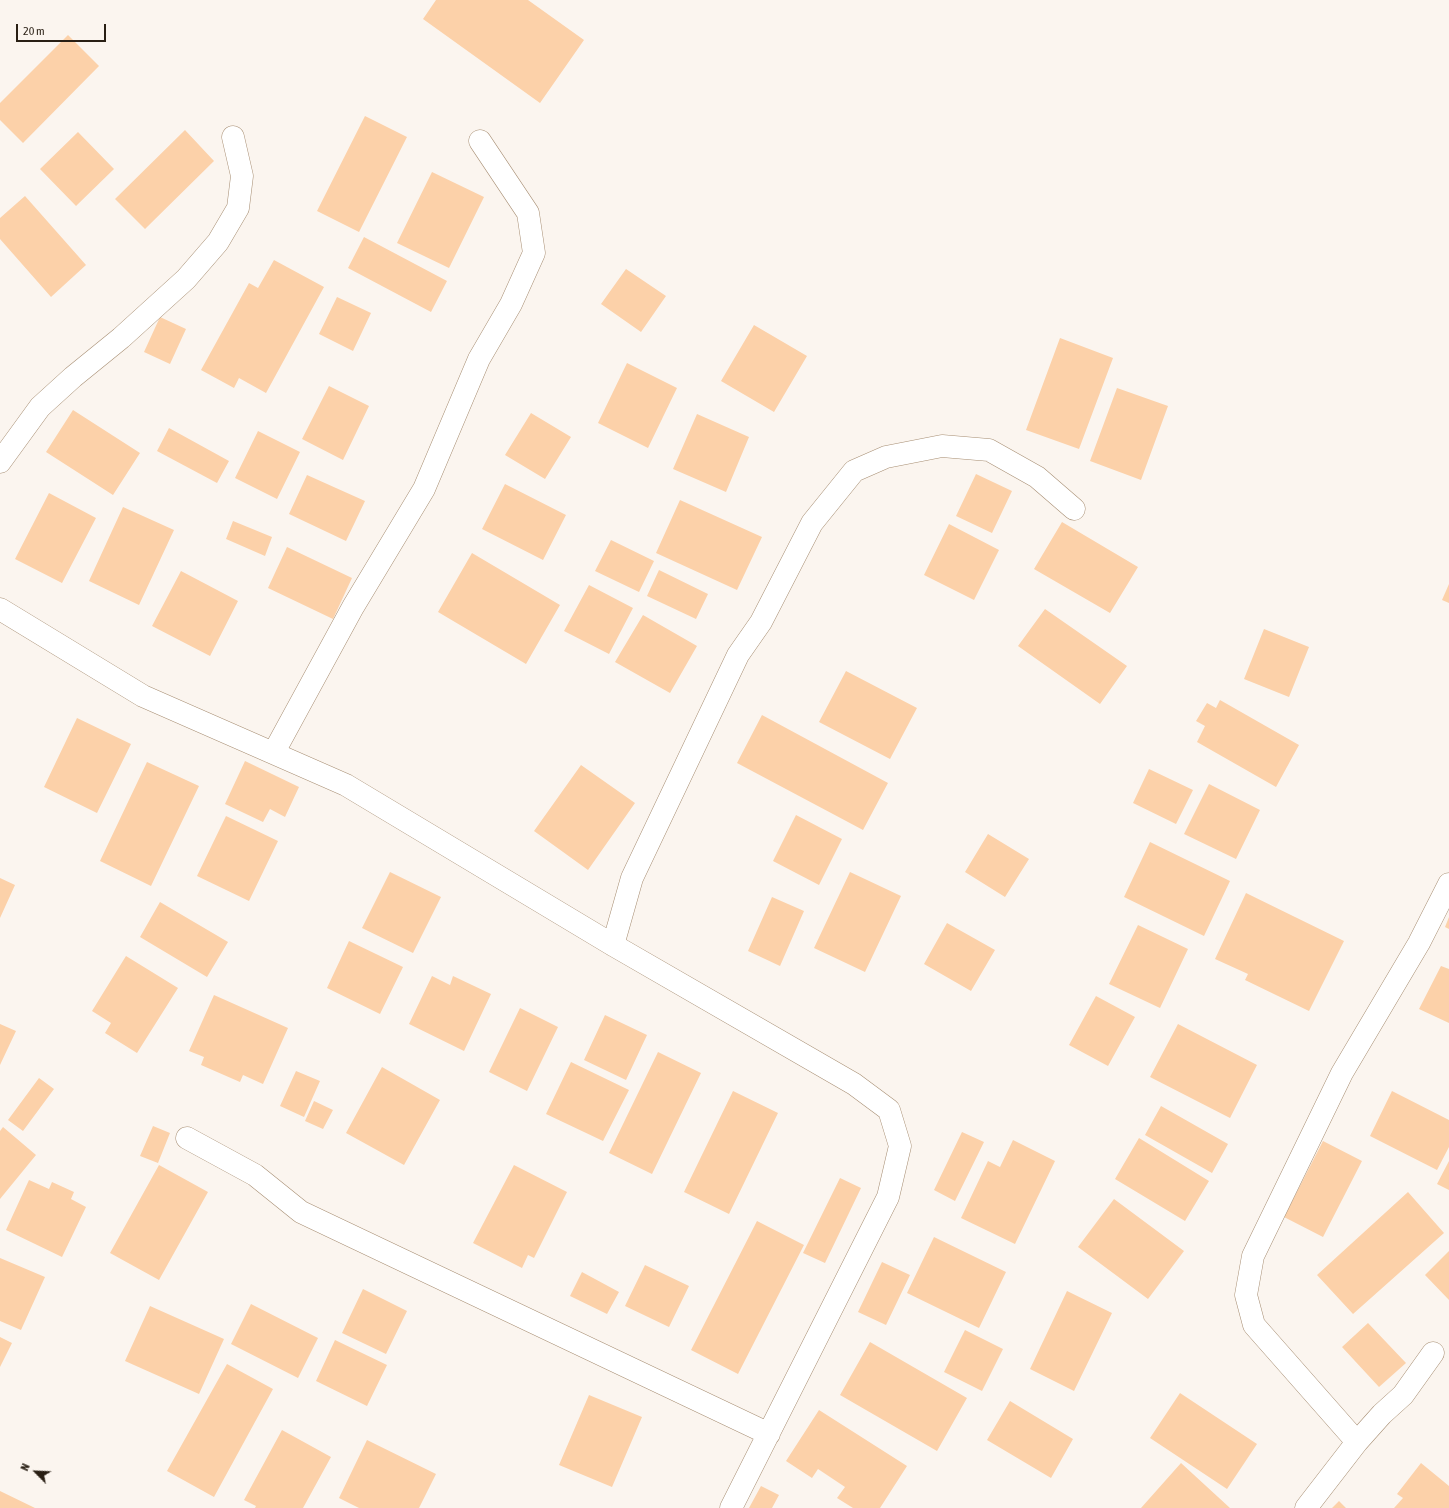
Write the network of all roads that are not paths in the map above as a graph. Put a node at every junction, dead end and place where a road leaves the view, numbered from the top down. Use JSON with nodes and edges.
{"nodes":[{"id":1,"x":233,"y":137,"type":"dead end"},
{"id":2,"x":480,"y":141,"type":"dead end"},
{"id":3,"x":0,"y":462,"type":"edge"},
{"id":4,"x":1074,"y":509,"type":"dead end"},
{"id":5,"x":0,"y":609,"type":"edge"},
{"id":6,"x":274,"y":752,"type":"junction"},
{"id":7,"x":1449,"y":884,"type":"edge"},
{"id":8,"x":613,"y":945,"type":"junction"},
{"id":9,"x":187,"y":1138,"type":"dead end"},
{"id":10,"x":1433,"y":1353,"type":"dead end"},
{"id":11,"x":769,"y":1434,"type":"junction"},
{"id":12,"x":1358,"y":1442,"type":"junction"},
{"id":13,"x":731,"y":1508,"type":"edge"},
{"id":14,"x":1306,"y":1508,"type":"edge"}],
"edges":[{"from":1,"to":3,"type":"street"},
{"from":2,"to":6,"type":"street"},
{"from":4,"to":8,"type":"street"},
{"from":5,"to":6,"type":"street"},
{"from":6,"to":8,"type":"street"},
{"from":7,"to":12,"type":"street"},
{"from":8,"to":11,"type":"street"},
{"from":9,"to":11,"type":"street"},
{"from":10,"to":12,"type":"street"},
{"from":11,"to":13,"type":"street"},
{"from":12,"to":14,"type":"street"}]}
